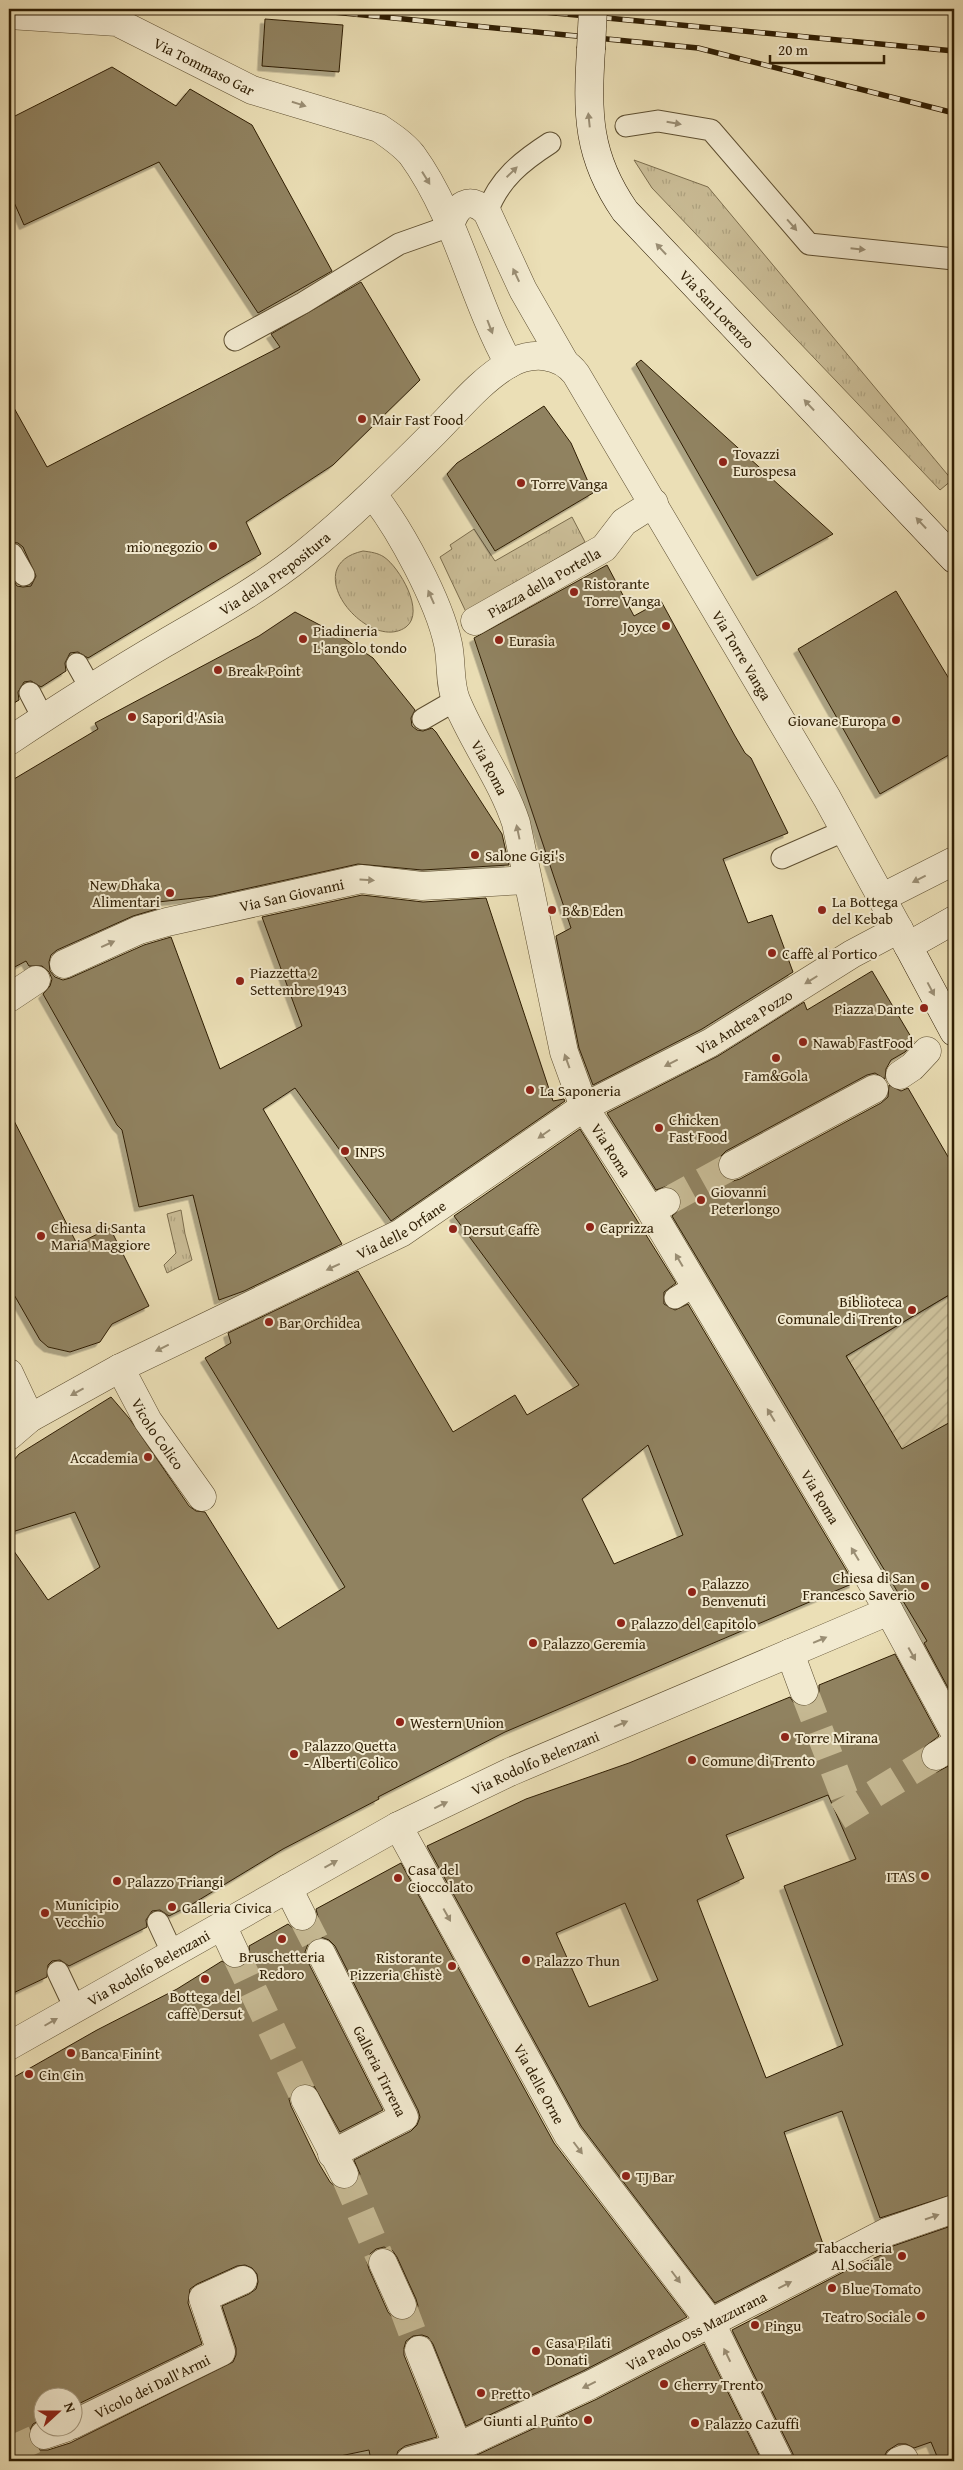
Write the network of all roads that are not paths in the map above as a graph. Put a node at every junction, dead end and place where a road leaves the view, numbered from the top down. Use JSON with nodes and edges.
{"nodes":[{"id":1,"x":593,"y":9,"type":"edge"},
{"id":2,"x":9,"y":15,"type":"edge"},
{"id":3,"x":626,"y":126,"type":"dead end"},
{"id":4,"x":550,"y":143,"type":"dead end"},
{"id":5,"x":488,"y":212,"type":"junction"},
{"id":6,"x":450,"y":226,"type":"junction"},
{"id":7,"x":954,"y":259,"type":"edge"},
{"id":8,"x":235,"y":340,"type":"dead end"},
{"id":9,"x":565,"y":363,"type":"junction"},
{"id":10,"x":508,"y":364,"type":"junction"},
{"id":11,"x":373,"y":495,"type":"junction"},
{"id":12,"x":654,"y":503,"type":"junction"},
{"id":13,"x":9,"y":556,"type":"edge"},
{"id":14,"x":954,"y":559,"type":"edge"},
{"id":15,"x":24,"y":574,"type":"dead end"},
{"id":16,"x":475,"y":621,"type":"dead end"},
{"id":17,"x":77,"y":664,"type":"dead end"},
{"id":18,"x":90,"y":687,"type":"junction"},
{"id":19,"x":30,"y":693,"type":"dead end"},
{"id":20,"x":456,"y":700,"type":"junction"},
{"id":21,"x":43,"y":718,"type":"junction"},
{"id":22,"x":423,"y":719,"type":"dead end"},
{"id":23,"x":9,"y":741,"type":"edge"},
{"id":24,"x":846,"y":830,"type":"junction"},
{"id":25,"x":782,"y":858,"type":"dead end"},
{"id":26,"x":954,"y":861,"type":"edge"},
{"id":27,"x":527,"y":880,"type":"junction"},
{"id":28,"x":883,"y":897,"type":"junction"},
{"id":29,"x":954,"y":920,"type":"edge"},
{"id":30,"x":904,"y":937,"type":"junction"},
{"id":31,"x":64,"y":964,"type":"dead end"},
{"id":32,"x":36,"y":980,"type":"dead end"},
{"id":33,"x":9,"y":998,"type":"edge"},
{"id":34,"x":954,"y":1032,"type":"edge"},
{"id":35,"x":927,"y":1051,"type":"dead end"},
{"id":36,"x":900,"y":1075,"type":"dead end"},
{"id":37,"x":874,"y":1089,"type":"dead end"},
{"id":38,"x":584,"y":1107,"type":"junction"},
{"id":39,"x":733,"y":1165,"type":"tunnel mouth"},
{"id":40,"x":120,"y":1368,"type":"junction"},
{"id":41,"x":9,"y":1374,"type":"edge"},
{"id":42,"x":30,"y":1418,"type":"junction"},
{"id":43,"x":9,"y":1436,"type":"edge"},
{"id":44,"x":202,"y":1497,"type":"dead end"},
{"id":45,"x":889,"y":1611,"type":"junction"},
{"id":46,"x":790,"y":1653,"type":"junction"},
{"id":47,"x":804,"y":1691,"type":"tunnel mouth"},
{"id":48,"x":954,"y":1731,"type":"edge"},
{"id":49,"x":398,"y":1826,"type":"junction"},
{"id":50,"x":288,"y":1888,"type":"junction"},
{"id":51,"x":302,"y":1916,"type":"tunnel mouth"},
{"id":52,"x":158,"y":1922,"type":"dead end"},
{"id":53,"x":172,"y":1952,"type":"junction"},
{"id":54,"x":320,"y":1953,"type":"tunnel mouth"},
{"id":55,"x":58,"y":1972,"type":"dead end"},
{"id":56,"x":75,"y":2008,"type":"junction"},
{"id":57,"x":9,"y":2046,"type":"edge"},
{"id":58,"x":305,"y":2099,"type":"tunnel mouth"},
{"id":59,"x":954,"y":2210,"type":"edge"},
{"id":60,"x":383,"y":2263,"type":"tunnel mouth"},
{"id":61,"x":243,"y":2280,"type":"dead end"},
{"id":62,"x":402,"y":2305,"type":"tunnel mouth"},
{"id":63,"x":710,"y":2323,"type":"junction"},
{"id":64,"x":419,"y":2350,"type":"tunnel mouth"},
{"id":65,"x":82,"y":2420,"type":"edge"},
{"id":66,"x":458,"y":2446,"type":"junction"},
{"id":67,"x":410,"y":2461,"type":"edge"},
{"id":68,"x":779,"y":2461,"type":"edge"},
{"id":69,"x":899,"y":2461,"type":"edge"},
{"id":70,"x":904,"y":2461,"type":"edge"}],
"edges":[{"from":14,"to":1,"type":"street","name":"Via San Lorenzo","one_way":true,"bridge":true},
{"from":2,"to":6,"type":"street","name":"Via Tommaso Gar","one_way":true},
{"from":3,"to":7,"type":"lane","one_way":true},
{"from":5,"to":4,"type":"lane","one_way":true},
{"from":5,"to":6,"type":"street"},
{"from":9,"to":5,"type":"street","name":"Via Torre Vanga","one_way":true},
{"from":6,"to":8,"type":"lane"},
{"from":6,"to":10,"type":"street","name":"Via Tommaso Gar","one_way":true},
{"from":9,"to":10,"type":"street"},
{"from":9,"to":12,"type":"street","name":"Via Torre Vanga"},
{"from":10,"to":11,"type":"street","name":"Via della Prepositura"},
{"from":11,"to":18,"type":"street","name":"Via della Prepositura"},
{"from":20,"to":11,"type":"street","name":"Via Roma","one_way":true},
{"from":12,"to":16,"type":"street","name":"Piazza della Portella"},
{"from":12,"to":24,"type":"street","name":"Via Torre Vanga"},
{"from":13,"to":15,"type":"lane"},
{"from":17,"to":18,"type":"lane"},
{"from":18,"to":21,"type":"street","name":"Via della Prepositura"},
{"from":19,"to":21,"type":"lane"},
{"from":20,"to":22,"type":"lane"},
{"from":27,"to":20,"type":"street","name":"Via Roma","one_way":true},
{"from":21,"to":23,"type":"street","name":"Via della Prepositura"},
{"from":24,"to":25,"type":"lane"},
{"from":24,"to":28,"type":"street","name":"Via Torre Vanga"},
{"from":26,"to":28,"type":"street","one_way":true},
{"from":31,"to":27,"type":"street","name":"Via San Giovanni","one_way":true},
{"from":38,"to":27,"type":"street","name":"Via Roma","one_way":true},
{"from":28,"to":30,"type":"street","name":"Via Torre Vanga"},
{"from":29,"to":30,"type":"street"},
{"from":30,"to":34,"type":"street","name":"Via Torre Vanga","one_way":true},
{"from":30,"to":38,"type":"street","name":"Via Andrea Pozzo","one_way":true},
{"from":32,"to":33,"type":"street"},
{"from":35,"to":36,"type":"street"},
{"from":37,"to":39,"type":"street"},
{"from":38,"to":40,"type":"street","name":"Via delle Orfane","one_way":true},
{"from":45,"to":38,"type":"street","name":"Via Roma","one_way":true},
{"from":40,"to":42,"type":"street","name":"Via delle Orfane","one_way":true},
{"from":40,"to":44,"type":"street","name":"Vicolo Colico"},
{"from":41,"to":42,"type":"street"},
{"from":42,"to":43,"type":"street","name":"Via delle Orfane"},
{"from":46,"to":45,"type":"street","name":"Via Rodolfo Belenzani","one_way":true},
{"from":45,"to":48,"type":"street","name":"Via Roma","one_way":true},
{"from":46,"to":47,"type":"street"},
{"from":49,"to":46,"type":"street","name":"Via Rodolfo Belenzani","one_way":true},
{"from":50,"to":49,"type":"street","name":"Via Rodolfo Belenzani","one_way":true},
{"from":49,"to":63,"type":"street","name":"Via delle Orne","one_way":true},
{"from":50,"to":51,"type":"street"},
{"from":50,"to":53,"type":"street","name":"Via Rodolfo Belenzani"},
{"from":52,"to":53,"type":"lane"},
{"from":53,"to":56,"type":"street","name":"Via Rodolfo Belenzani"},
{"from":54,"to":58,"type":"street","name":"Galleria Tirrena"},
{"from":55,"to":56,"type":"lane"},
{"from":57,"to":56,"type":"street","name":"Via Rodolfo Belenzani","one_way":true},
{"from":63,"to":59,"type":"street","name":"Via Paolo Oss Mazzurana","one_way":true},
{"from":60,"to":62,"type":"street"},
{"from":61,"to":65,"type":"street","name":"Vicolo dei Dall'Armi"},
{"from":63,"to":66,"type":"street","name":"Via Paolo Oss Mazzurana","one_way":true},
{"from":68,"to":63,"type":"street","name":"Via delle Orne","one_way":true},
{"from":64,"to":66,"type":"street"},
{"from":66,"to":67,"type":"street","name":"Via Paolo Oss Mazzurana"},
{"from":69,"to":70,"type":"street"}]}
